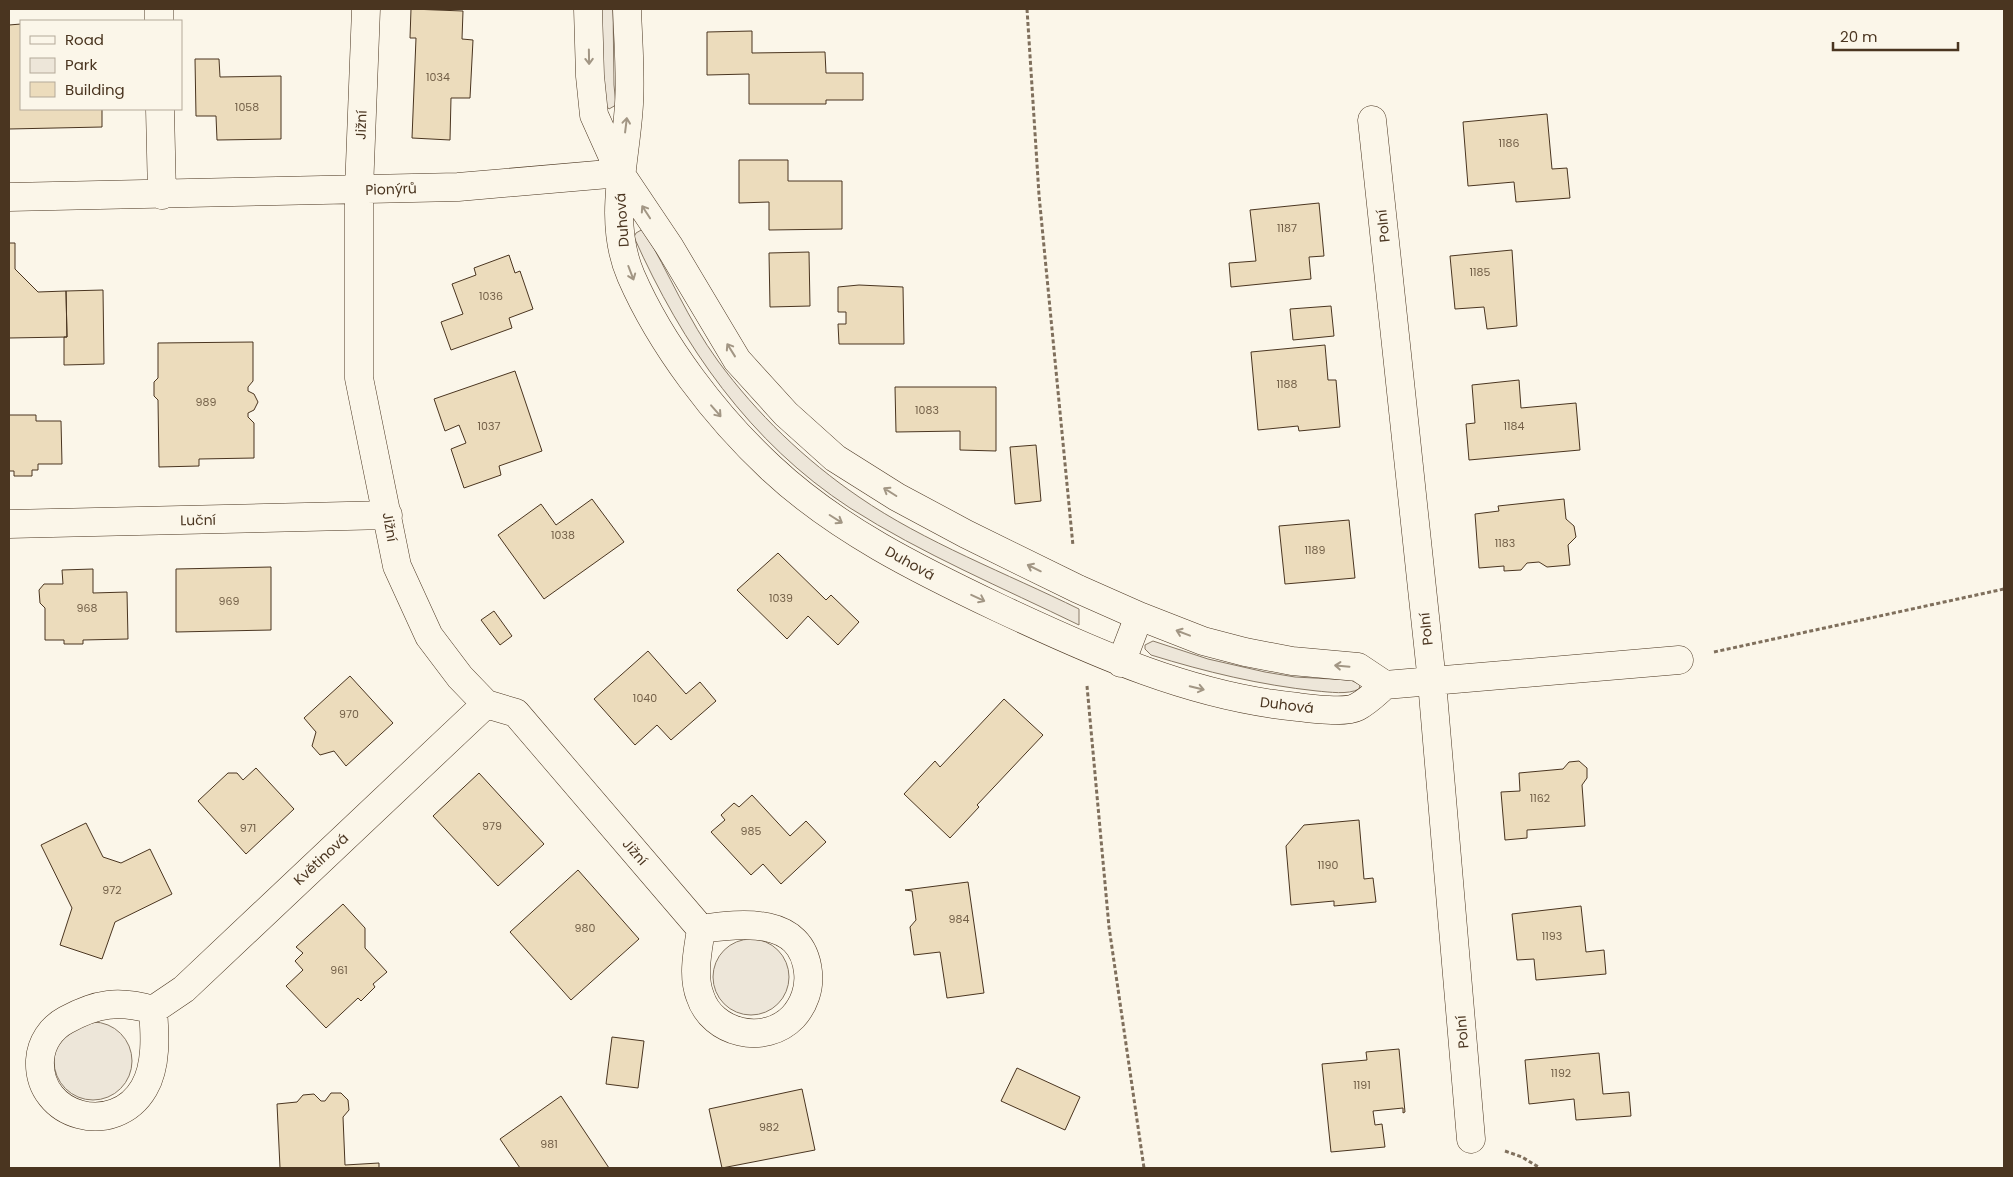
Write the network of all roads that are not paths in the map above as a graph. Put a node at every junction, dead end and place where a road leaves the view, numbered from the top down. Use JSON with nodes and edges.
{"nodes":[{"id":1,"x":366,"y":9,"type":"edge"},
{"id":2,"x":588,"y":9,"type":"edge"},
{"id":3,"x":627,"y":9,"type":"edge"},
{"id":4,"x":160,"y":110,"type":"edge"},
{"id":5,"x":1372,"y":120,"type":"dead end"},
{"id":6,"x":620,"y":173,"type":"junction"},
{"id":7,"x":359,"y":190,"type":"junction"},
{"id":8,"x":162,"y":195,"type":"junction"},
{"id":9,"x":9,"y":197,"type":"edge"},
{"id":10,"x":388,"y":515,"type":"junction"},
{"id":11,"x":9,"y":524,"type":"edge"},
{"id":12,"x":1138,"y":616,"type":"junction"},
{"id":13,"x":1680,"y":660,"type":"road end"},
{"id":14,"x":1121,"y":663,"type":"junction"},
{"id":15,"x":1432,"y":682,"type":"junction"},
{"id":16,"x":1385,"y":685,"type":"junction"},
{"id":17,"x":486,"y":704,"type":"junction"},
{"id":18,"x":701,"y":929,"type":"junction"},
{"id":19,"x":153,"y":1010,"type":"junction"},
{"id":20,"x":1472,"y":1139,"type":"dead end"}],
"edges":[{"from":1,"to":7,"type":"street","name":"Jižní"},
{"from":2,"to":6,"type":"street","name":"Duhová","one_way":true},
{"from":6,"to":3,"type":"street","name":"Duhová","one_way":true},
{"from":4,"to":8,"type":"street"},
{"from":5,"to":15,"type":"street","name":"Polní"},
{"from":6,"to":7,"type":"street","name":"Pionýrů"},
{"from":12,"to":6,"type":"street","name":"Duhová","one_way":true},
{"from":6,"to":14,"type":"street","name":"Duhová","one_way":true},
{"from":7,"to":8,"type":"street","name":"Pionýrů"},
{"from":7,"to":10,"type":"street","name":"Jižní"},
{"from":8,"to":9,"type":"street","name":"Pionýrů"},
{"from":10,"to":11,"type":"street","name":"Luční"},
{"from":10,"to":17,"type":"street","name":"Jižní"},
{"from":12,"to":14,"type":"street"},
{"from":16,"to":12,"type":"street","name":"Duhová","one_way":true},
{"from":13,"to":15,"type":"street"},
{"from":14,"to":16,"type":"street","name":"Duhová","one_way":true},
{"from":15,"to":16,"type":"street"},
{"from":15,"to":20,"type":"street","name":"Polní"},
{"from":17,"to":18,"type":"street","name":"Jižní"},
{"from":17,"to":19,"type":"street","name":"Květinová"},
{"from":18,"to":18,"type":"street"},
{"from":19,"to":19,"type":"street"}]}
